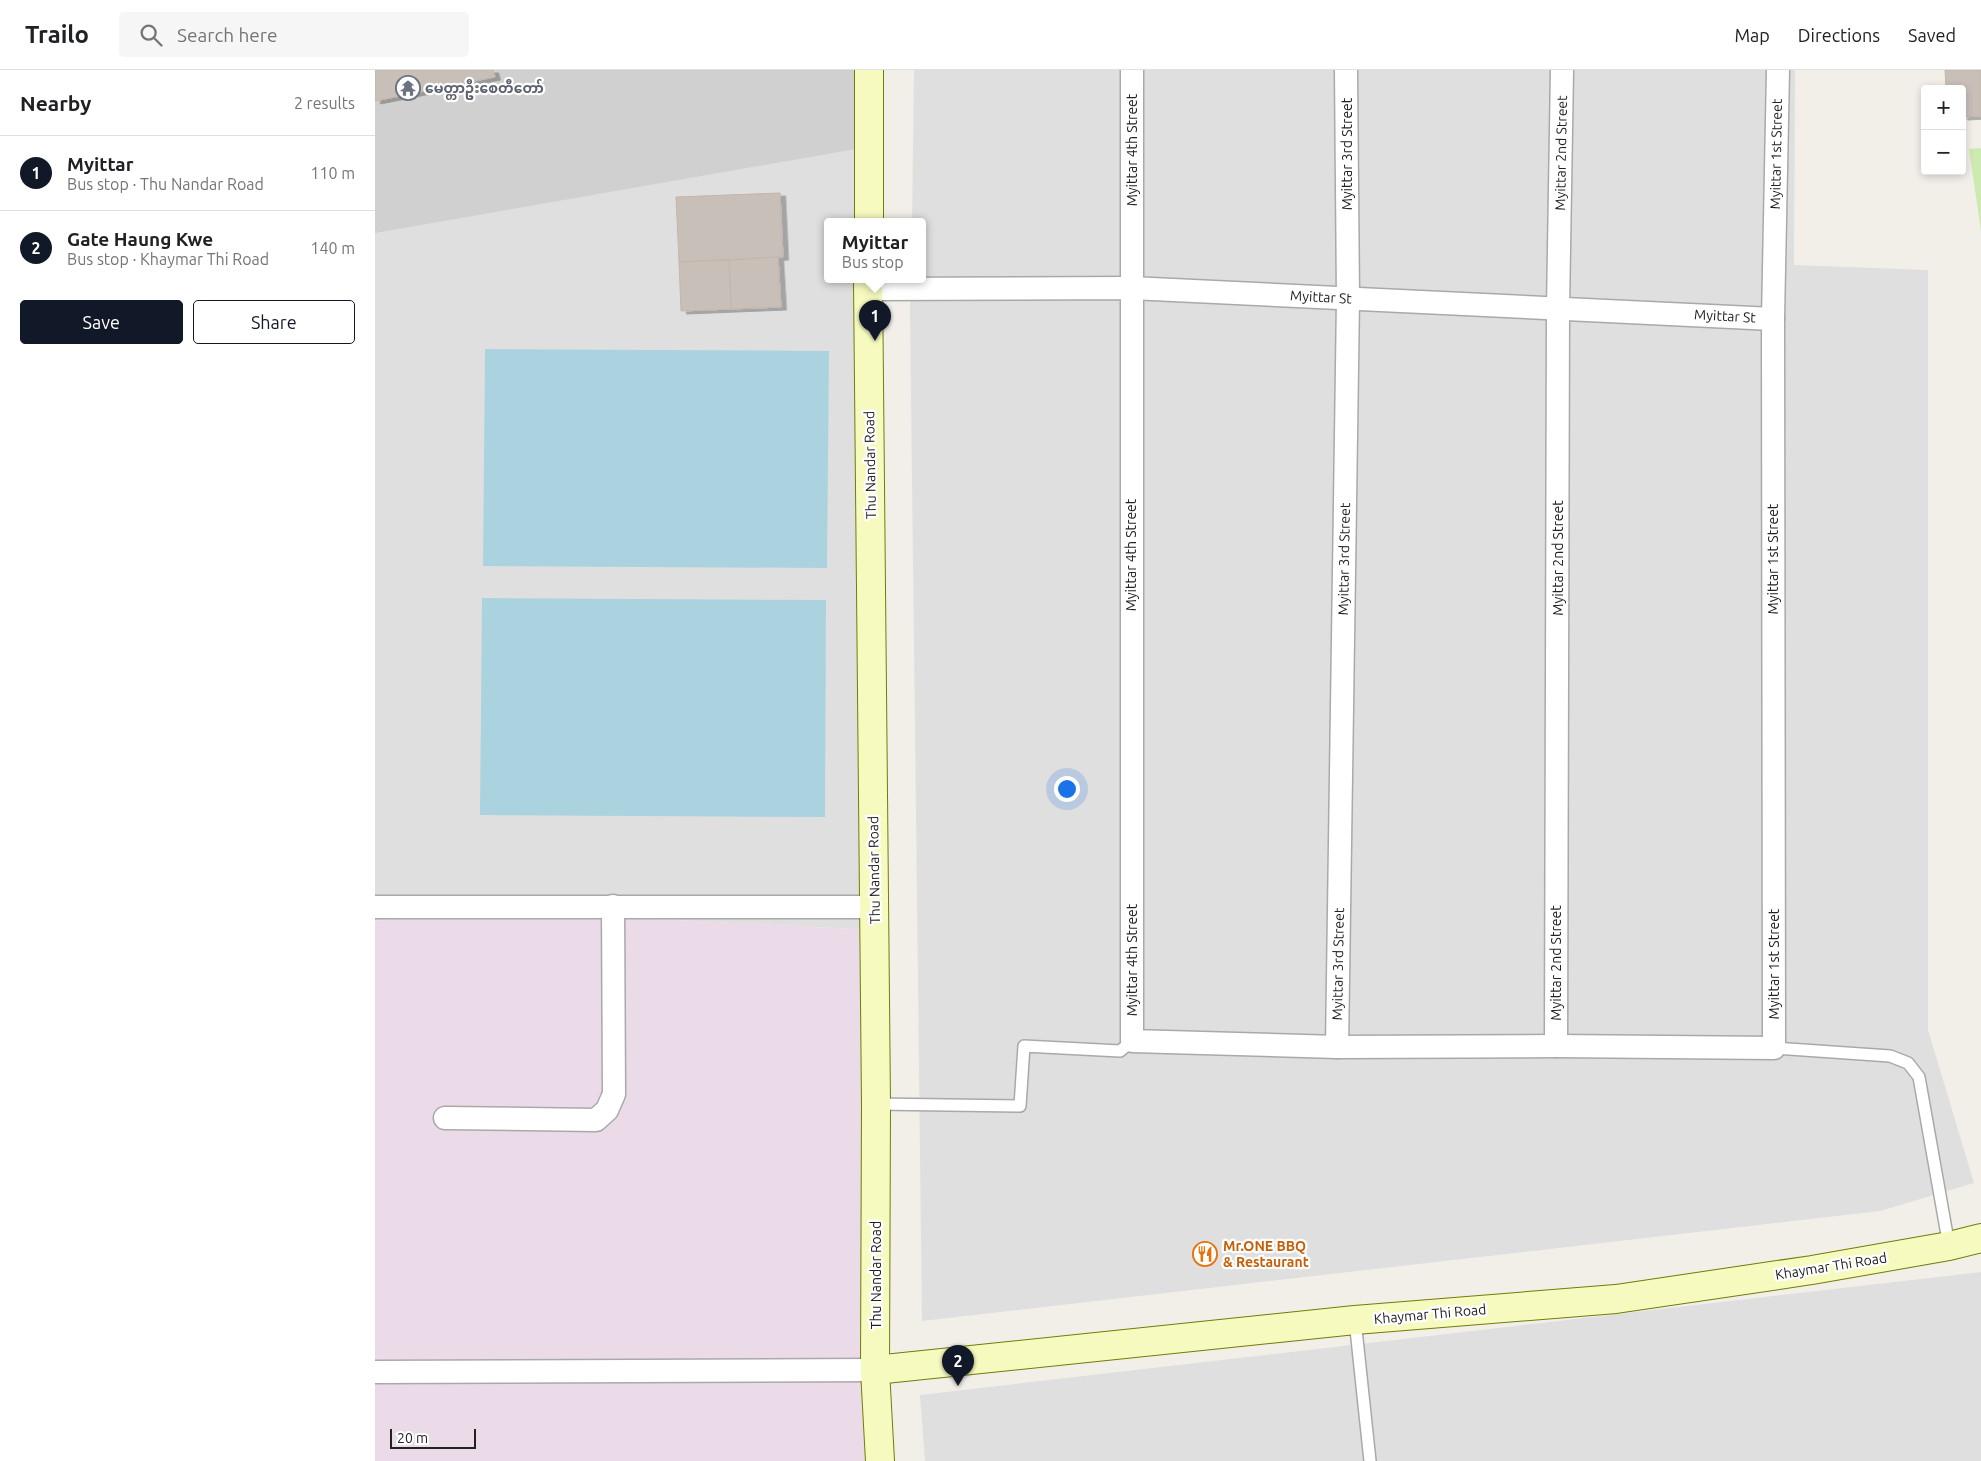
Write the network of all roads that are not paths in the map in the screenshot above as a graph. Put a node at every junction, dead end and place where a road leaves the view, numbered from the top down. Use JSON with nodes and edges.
{"nodes":[{"id":1,"x":869,"y":70,"type":"edge"},
{"id":2,"x":1132,"y":70,"type":"edge"},
{"id":3,"x":1346,"y":70,"type":"edge"},
{"id":4,"x":1562,"y":70,"type":"edge"},
{"id":5,"x":1778,"y":70,"type":"edge"},
{"id":6,"x":869,"y":218,"type":"edge"},
{"id":7,"x":868,"y":284,"type":"edge"},
{"id":8,"x":1131,"y":288,"type":"junction"},
{"id":9,"x":1348,"y":299,"type":"junction"},
{"id":10,"x":1558,"y":308,"type":"junction"},
{"id":11,"x":1773,"y":319,"type":"junction"},
{"id":12,"x":375,"y":906,"type":"edge"},
{"id":13,"x":613,"y":906,"type":"junction"},
{"id":14,"x":874,"y":907,"type":"junction"},
{"id":15,"x":1132,"y":1041,"type":"junction"},
{"id":16,"x":1556,"y":1046,"type":"junction"},
{"id":17,"x":1337,"y":1047,"type":"junction"},
{"id":18,"x":1774,"y":1048,"type":"junction"},
{"id":19,"x":876,"y":1104,"type":"junction"},
{"id":20,"x":445,"y":1118,"type":"dead end"},
{"id":21,"x":1981,"y":1238,"type":"edge"},
{"id":22,"x":1949,"y":1246,"type":"junction"},
{"id":23,"x":1355,"y":1320,"type":"junction"},
{"id":24,"x":875,"y":1370,"type":"junction"},
{"id":25,"x":375,"y":1372,"type":"edge"},
{"id":26,"x":880,"y":1461,"type":"edge"},
{"id":27,"x":1370,"y":1461,"type":"edge"}],
"edges":[{"from":1,"to":6,"type":"main road"},
{"from":2,"to":8,"type":"street","name":"Myittar 4th Street"},
{"from":3,"to":9,"type":"street","name":"Myittar 3rd Street"},
{"from":4,"to":10,"type":"street","name":"Myittar 2nd Street"},
{"from":5,"to":11,"type":"street","name":"Myittar 1st Street"},
{"from":7,"to":8,"type":"street","name":"Myittar St"},
{"from":7,"to":14,"type":"main road","name":"Thu Nandar Road"},
{"from":8,"to":9,"type":"street","name":"Myittar St"},
{"from":8,"to":15,"type":"street","name":"Myittar 4th Street"},
{"from":9,"to":10,"type":"street","name":"Myittar St"},
{"from":9,"to":17,"type":"street","name":"Myittar 3rd Street"},
{"from":10,"to":11,"type":"street","name":"Myittar St"},
{"from":10,"to":16,"type":"street","name":"Myittar 2nd Street"},
{"from":11,"to":18,"type":"street","name":"Myittar 1st Street"},
{"from":12,"to":13,"type":"street"},
{"from":13,"to":14,"type":"street"},
{"from":13,"to":20,"type":"street"},
{"from":14,"to":19,"type":"main road","name":"Thu Nandar Road"},
{"from":15,"to":17,"type":"street"},
{"from":15,"to":19,"type":"lane"},
{"from":16,"to":17,"type":"street"},
{"from":16,"to":18,"type":"street"},
{"from":18,"to":22,"type":"lane"},
{"from":19,"to":24,"type":"main road","name":"Thu Nandar Road"},
{"from":21,"to":22,"type":"main road","name":"Khaymar Thi Road"},
{"from":22,"to":23,"type":"main road","name":"Khaymar Thi Road"},
{"from":23,"to":24,"type":"main road","name":"Khaymar Thi Road"},
{"from":23,"to":27,"type":"lane"},
{"from":24,"to":25,"type":"street"},
{"from":24,"to":26,"type":"main road","name":"Thu Nandar Road"}]}
